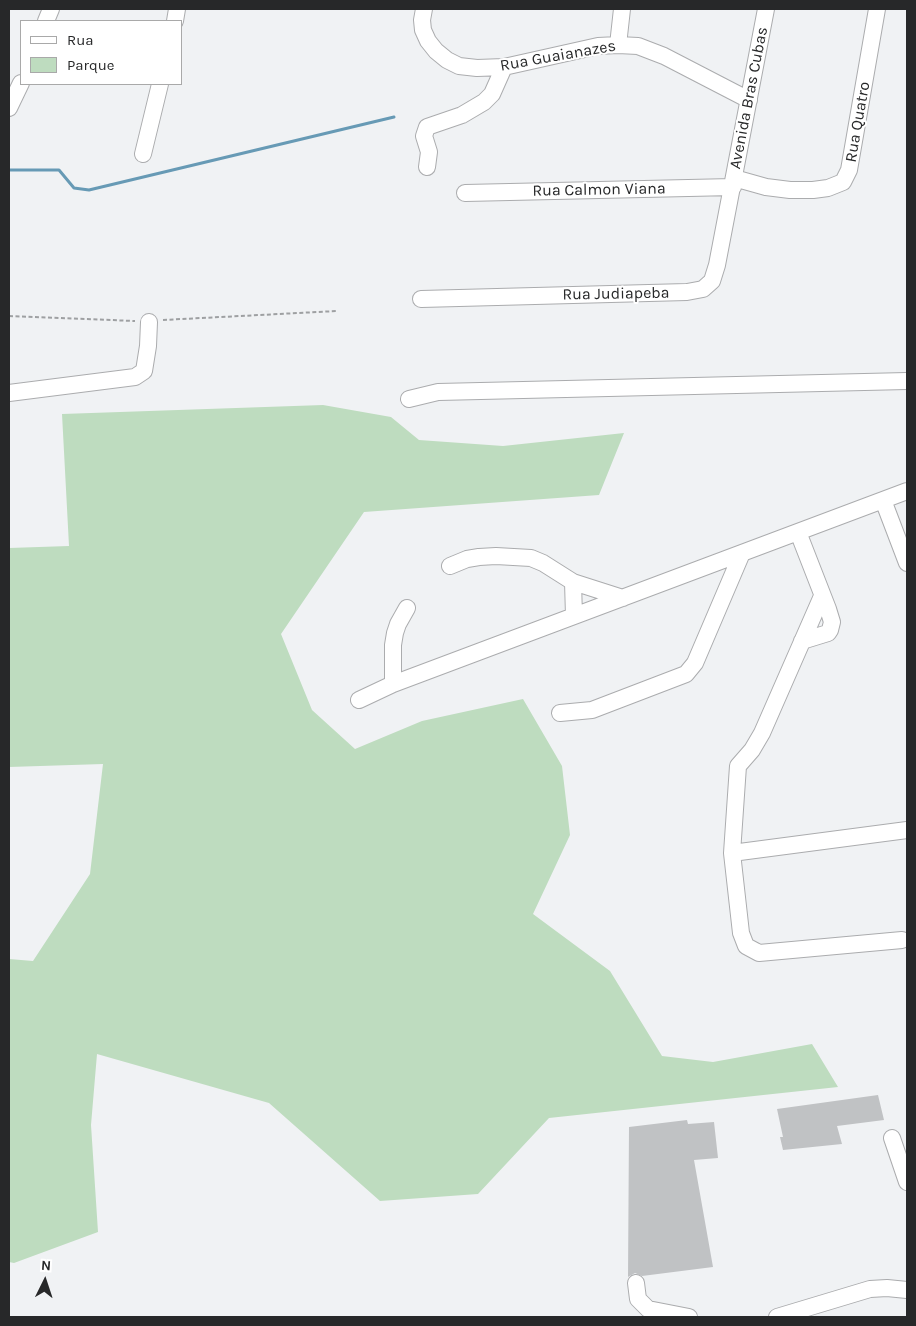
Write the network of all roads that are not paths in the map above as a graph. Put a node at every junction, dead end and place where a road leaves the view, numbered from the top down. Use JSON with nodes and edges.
{"nodes":[{"id":1,"x":424,"y":9,"type":"edge"},
{"id":2,"x":622,"y":9,"type":"edge"},
{"id":3,"x":766,"y":9,"type":"edge"},
{"id":4,"x":877,"y":9,"type":"edge"},
{"id":5,"x":618,"y":44,"type":"junction"},
{"id":6,"x":504,"y":67,"type":"junction"},
{"id":7,"x":20,"y":85,"type":"edge"},
{"id":8,"x":160,"y":85,"type":"edge"},
{"id":9,"x":749,"y":100,"type":"junction"},
{"id":10,"x":9,"y":108,"type":"edge"},
{"id":11,"x":143,"y":154,"type":"dead end"},
{"id":12,"x":427,"y":167,"type":"dead end"},
{"id":13,"x":733,"y":182,"type":"junction"},
{"id":14,"x":465,"y":192,"type":"dead end"},
{"id":15,"x":421,"y":299,"type":"dead end"},
{"id":16,"x":149,"y":322,"type":"road end"},
{"id":17,"x":907,"y":381,"type":"edge"},
{"id":18,"x":9,"y":393,"type":"edge"},
{"id":19,"x":409,"y":399,"type":"dead end"},
{"id":20,"x":907,"y":491,"type":"edge"},
{"id":21,"x":883,"y":500,"type":"junction"},
{"id":22,"x":798,"y":532,"type":"junction"},
{"id":23,"x":742,"y":553,"type":"junction"},
{"id":24,"x":907,"y":563,"type":"edge"},
{"id":25,"x":450,"y":566,"type":"dead end"},
{"id":26,"x":573,"y":582,"type":"junction"},
{"id":27,"x":623,"y":598,"type":"junction"},
{"id":28,"x":407,"y":608,"type":"dead end"},
{"id":29,"x":574,"y":616,"type":"junction"},
{"id":30,"x":393,"y":684,"type":"junction"},
{"id":31,"x":359,"y":700,"type":"dead end"},
{"id":32,"x":560,"y":713,"type":"dead end"},
{"id":33,"x":907,"y":830,"type":"edge"},
{"id":34,"x":732,"y":853,"type":"junction"},
{"id":35,"x":902,"y":940,"type":"dead end"},
{"id":36,"x":892,"y":1138,"type":"dead end"},
{"id":37,"x":907,"y":1182,"type":"edge"},
{"id":38,"x":636,"y":1283,"type":"dead end"},
{"id":39,"x":907,"y":1290,"type":"edge"},
{"id":40,"x":689,"y":1317,"type":"edge"},
{"id":41,"x":778,"y":1317,"type":"edge"}],
"edges":[{"from":1,"to":6,"type":"street","name":"Rua Guaianazes"},
{"from":2,"to":5,"type":"street"},
{"from":3,"to":9,"type":"street","name":"Avenida Bras Cubas"},
{"from":4,"to":13,"type":"street","name":"Rua Quatro"},
{"from":5,"to":6,"type":"street","name":"Rua Guaianazes"},
{"from":5,"to":9,"type":"street","name":"Rua Guaianazes"},
{"from":6,"to":12,"type":"street"},
{"from":7,"to":10,"type":"street"},
{"from":8,"to":11,"type":"street"},
{"from":9,"to":13,"type":"street","name":"Avenida Bras Cubas"},
{"from":13,"to":14,"type":"street","name":"Rua Calmon Viana"},
{"from":13,"to":15,"type":"street","name":"Rua Judiapeba"},
{"from":16,"to":18,"type":"street"},
{"from":17,"to":19,"type":"street"},
{"from":20,"to":21,"type":"street"},
{"from":21,"to":22,"type":"street"},
{"from":21,"to":24,"type":"street"},
{"from":22,"to":23,"type":"street"},
{"from":22,"to":34,"type":"street"},
{"from":23,"to":27,"type":"street"},
{"from":23,"to":32,"type":"street"},
{"from":25,"to":26,"type":"street"},
{"from":26,"to":27,"type":"street"},
{"from":26,"to":29,"type":"street"},
{"from":27,"to":29,"type":"street"},
{"from":28,"to":30,"type":"street"},
{"from":29,"to":30,"type":"street"},
{"from":30,"to":31,"type":"street"},
{"from":33,"to":34,"type":"street"},
{"from":34,"to":35,"type":"street"},
{"from":36,"to":37,"type":"street"},
{"from":38,"to":40,"type":"street"},
{"from":39,"to":41,"type":"street"}]}
